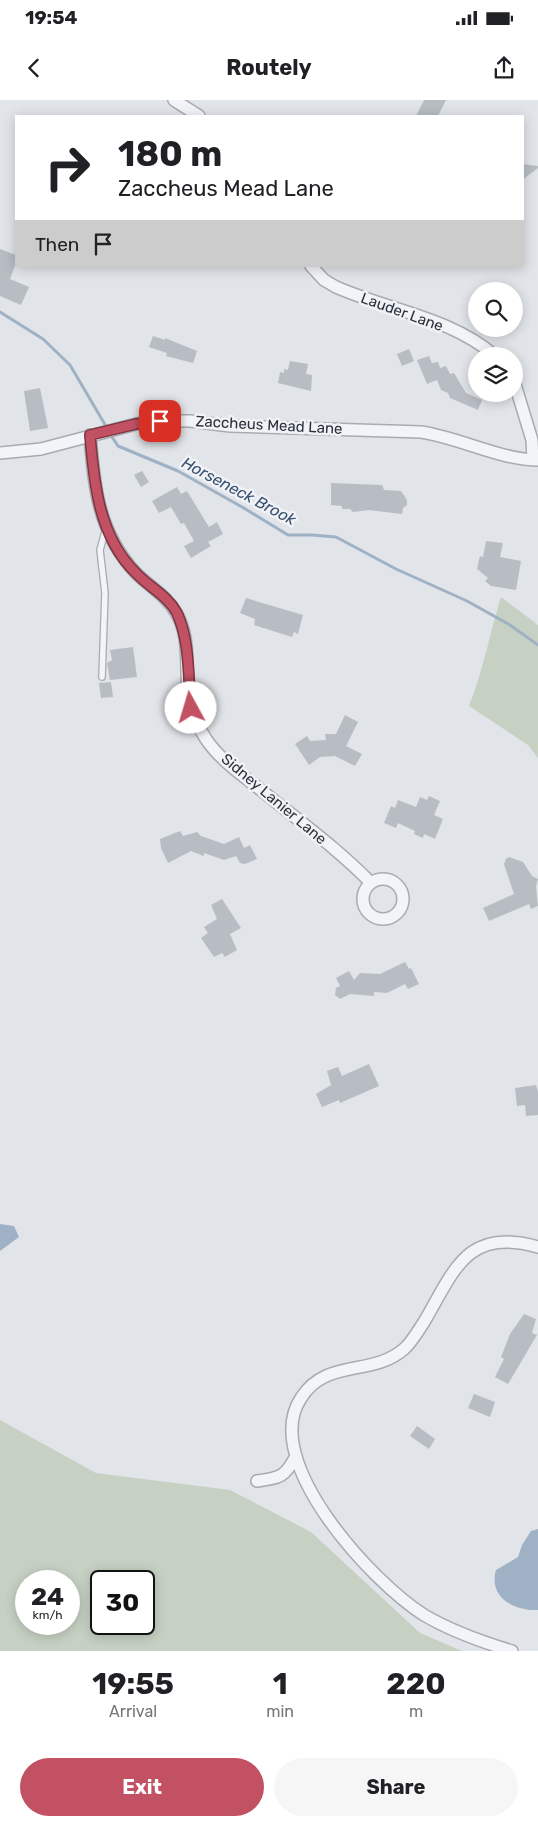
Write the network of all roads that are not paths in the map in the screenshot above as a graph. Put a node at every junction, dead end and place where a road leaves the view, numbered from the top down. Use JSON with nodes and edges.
{"nodes":[{"id":1,"x":174,"y":100,"type":"edge"},
{"id":2,"x":197,"y":115,"type":"edge"},
{"id":3,"x":313,"y":267,"type":"edge"},
{"id":4,"x":483,"y":347,"type":"edge"},
{"id":5,"x":520,"y":402,"type":"edge"},
{"id":6,"x":94,"y":434,"type":"junction"},
{"id":7,"x":0,"y":453,"type":"edge"},
{"id":8,"x":536,"y":460,"type":"edge"},
{"id":9,"x":106,"y":528,"type":"junction"},
{"id":10,"x":102,"y":678,"type":"dead end"},
{"id":11,"x":371,"y":883,"type":"dead end"},
{"id":12,"x":538,"y":1247,"type":"edge"},
{"id":13,"x":296,"y":1456,"type":"junction"},
{"id":14,"x":257,"y":1481,"type":"dead end"},
{"id":15,"x":512,"y":1651,"type":"edge"}],
"edges":[{"from":1,"to":2,"type":"street"},
{"from":3,"to":4,"type":"street","name":"Lauder Lane"},
{"from":5,"to":8,"type":"street"},
{"from":6,"to":7,"type":"street","name":"Zaccheus Mead Lane"},
{"from":6,"to":8,"type":"street","name":"Zaccheus Mead Lane"},
{"from":6,"to":9,"type":"street","name":"Sidney Lanier Lane"},
{"from":9,"to":10,"type":"lane"},
{"from":9,"to":11,"type":"street","name":"Sidney Lanier Lane"},
{"from":12,"to":13,"type":"street"},
{"from":13,"to":14,"type":"street"},
{"from":13,"to":15,"type":"street"}]}
